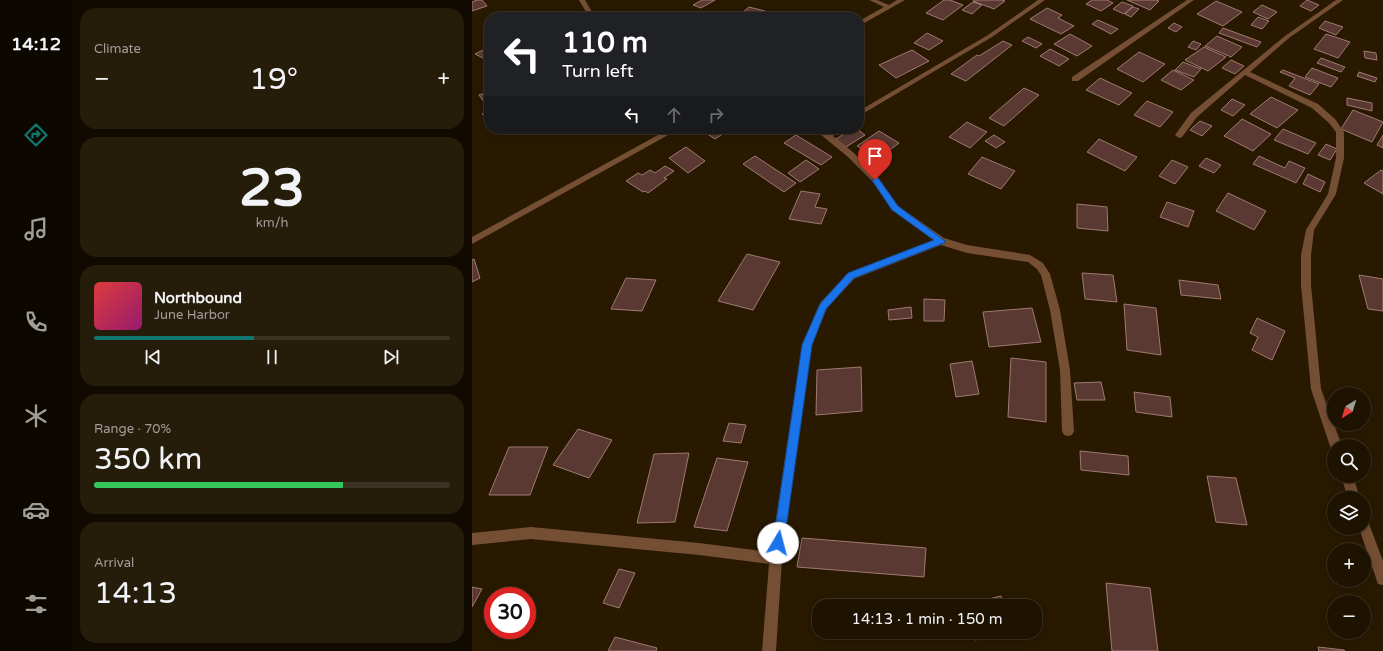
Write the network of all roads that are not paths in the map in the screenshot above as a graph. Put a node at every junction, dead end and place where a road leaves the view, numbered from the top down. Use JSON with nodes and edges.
{"nodes":[{"id":1,"x":582,"y":0,"type":"edge"},
{"id":2,"x":872,"y":0,"type":"edge"},
{"id":3,"x":902,"y":0,"type":"edge"},
{"id":4,"x":1042,"y":0,"type":"edge"},
{"id":5,"x":1191,"y":0,"type":"edge"},
{"id":6,"x":1340,"y":0,"type":"edge"},
{"id":7,"x":889,"y":7,"type":"junction"},
{"id":8,"x":589,"y":12,"type":"edge"},
{"id":9,"x":864,"y":21,"type":"edge"},
{"id":10,"x":1246,"y":73,"type":"junction"},
{"id":11,"x":1075,"y":79,"type":"dead end"},
{"id":12,"x":864,"y":111,"type":"edge"},
{"id":13,"x":666,"y":134,"type":"edge"},
{"id":14,"x":825,"y":134,"type":"edge"},
{"id":15,"x":831,"y":134,"type":"edge"},
{"id":16,"x":1179,"y":135,"type":"dead end"},
{"id":17,"x":828,"y":136,"type":"junction"},
{"id":18,"x":472,"y":241,"type":"edge"},
{"id":19,"x":941,"y":241,"type":"junction"},
{"id":20,"x":1068,"y":431,"type":"dead end"},
{"id":21,"x":1334,"y":439,"type":"edge"},
{"id":22,"x":1367,"y":535,"type":"edge"},
{"id":23,"x":472,"y":539,"type":"edge"},
{"id":24,"x":776,"y":558,"type":"junction"},
{"id":25,"x":1383,"y":580,"type":"edge"},
{"id":26,"x":769,"y":651,"type":"edge"}],
"edges":[{"from":1,"to":8,"type":"street"},
{"from":2,"to":7,"type":"street"},
{"from":3,"to":7,"type":"street"},
{"from":4,"to":12,"type":"street"},
{"from":5,"to":11,"type":"street"},
{"from":6,"to":10,"type":"street"},
{"from":7,"to":9,"type":"street"},
{"from":10,"to":16,"type":"street"},
{"from":10,"to":21,"type":"street"},
{"from":13,"to":18,"type":"street"},
{"from":14,"to":17,"type":"street"},
{"from":15,"to":17,"type":"street"},
{"from":17,"to":19,"type":"street"},
{"from":19,"to":20,"type":"street"},
{"from":19,"to":24,"type":"street"},
{"from":22,"to":25,"type":"street"},
{"from":23,"to":24,"type":"street"},
{"from":24,"to":26,"type":"street"}]}
